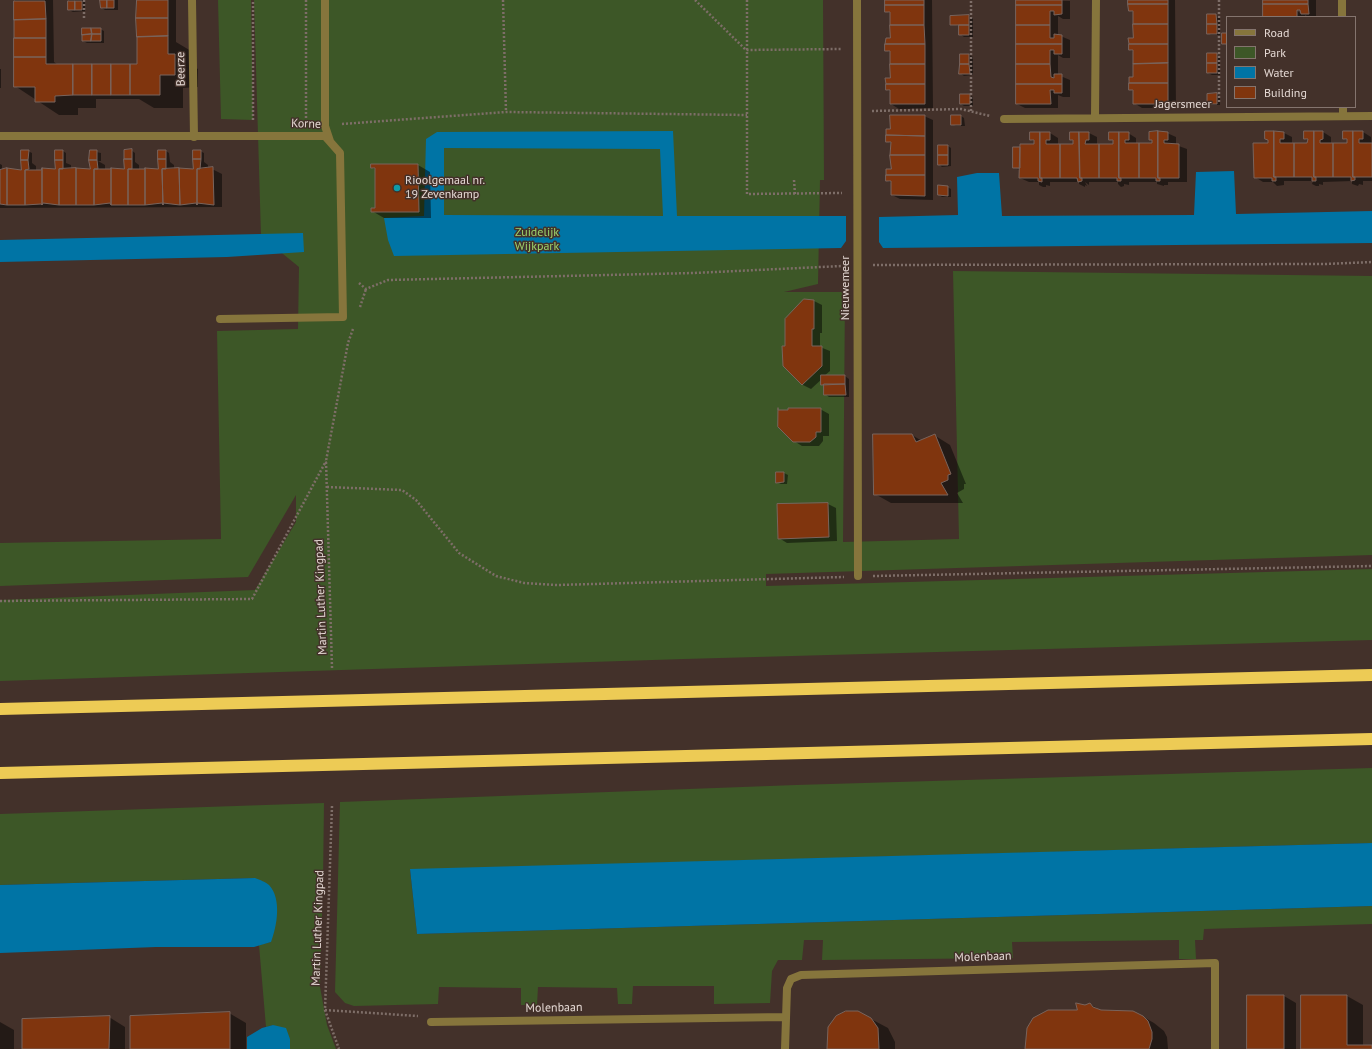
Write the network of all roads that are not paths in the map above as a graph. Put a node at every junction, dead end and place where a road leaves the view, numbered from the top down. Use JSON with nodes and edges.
{"nodes":[{"id":1,"x":192,"y":0,"type":"edge"},
{"id":2,"x":325,"y":0,"type":"edge"},
{"id":3,"x":857,"y":0,"type":"edge"},
{"id":4,"x":1096,"y":0,"type":"edge"},
{"id":5,"x":1342,"y":0,"type":"edge"},
{"id":6,"x":1342,"y":16,"type":"edge"},
{"id":7,"x":1343,"y":108,"type":"edge"},
{"id":8,"x":1344,"y":116,"type":"junction"},
{"id":9,"x":1372,"y":116,"type":"edge"},
{"id":10,"x":1095,"y":117,"type":"junction"},
{"id":11,"x":1004,"y":119,"type":"road end"},
{"id":12,"x":0,"y":136,"type":"edge"},
{"id":13,"x":194,"y":137,"type":"junction"},
{"id":14,"x":330,"y":142,"type":"junction"},
{"id":15,"x":220,"y":319,"type":"dead end"},
{"id":16,"x":858,"y":576,"type":"road end"},
{"id":17,"x":1372,"y":675,"type":"edge"},
{"id":18,"x":0,"y":709,"type":"edge"},
{"id":19,"x":1372,"y":739,"type":"edge"},
{"id":20,"x":0,"y":773,"type":"edge"},
{"id":21,"x":785,"y":1017,"type":"junction"},
{"id":22,"x":431,"y":1022,"type":"road end"},
{"id":23,"x":785,"y":1049,"type":"edge"},
{"id":24,"x":1216,"y":1049,"type":"edge"}],
"edges":[{"from":1,"to":13,"type":"street","name":"Beerze"},
{"from":2,"to":14,"type":"street"},
{"from":3,"to":16,"type":"street","name":"Nieuwemeer"},
{"from":4,"to":10,"type":"street"},
{"from":5,"to":6,"type":"street"},
{"from":7,"to":8,"type":"street"},
{"from":8,"to":9,"type":"street","name":"Jagersmeer"},
{"from":8,"to":10,"type":"street","name":"Jagersmeer"},
{"from":10,"to":11,"type":"street","name":"Jagersmeer"},
{"from":12,"to":13,"type":"street","name":"Korne"},
{"from":13,"to":14,"type":"street","name":"Korne"},
{"from":14,"to":15,"type":"street","name":"Korne"},
{"from":17,"to":18,"type":"highway"},
{"from":19,"to":20,"type":"highway"},
{"from":21,"to":22,"type":"street","name":"Molenbaan"},
{"from":21,"to":23,"type":"street","name":"Molenbaan"},
{"from":21,"to":24,"type":"street","name":"Molenbaan"}]}
